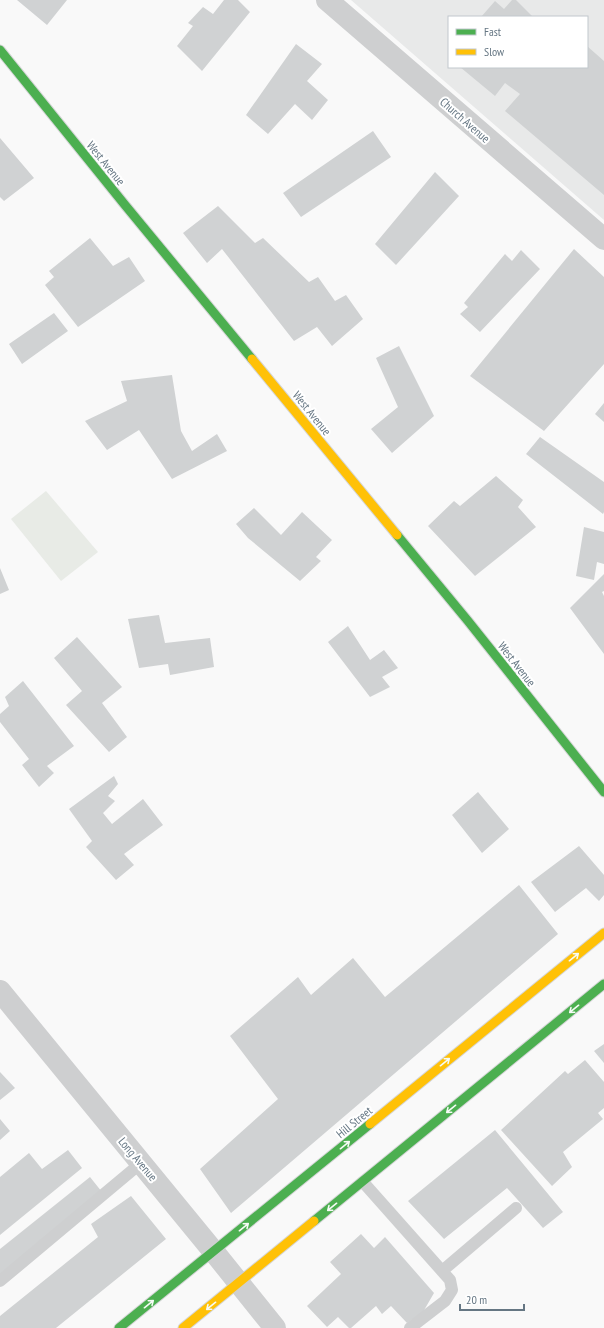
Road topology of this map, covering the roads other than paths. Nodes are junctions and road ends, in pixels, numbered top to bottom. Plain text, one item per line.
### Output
1 (327, 0) edge
2 (0, 50) edge
3 (604, 239) edge
4 (602, 786) edge
5 (604, 933) edge
6 (604, 984) edge
7 (0, 991) edge
8 (141, 1163) junction
9 (362, 1182) junction
10 (516, 1208) dead end
11 (214, 1252) junction
12 (442, 1271) junction
13 (0, 1281) edge
14 (238, 1283) junction
15 (119, 1328) edge
16 (183, 1328) edge
17 (274, 1328) edge
18 (410, 1328) edge

1 - 3 street, Church Avenue
2 - 4 main road, West Avenue
11 -> 5 main road, Hill Street
6 -> 9 main road
7 - 8 street, Long Avenue
8 - 11 street, Long Avenue
8 - 13 lane
9 - 12 lane
9 -> 14 main road
10 - 12 lane
11 - 14 street, Long Avenue
15 -> 11 main road, Hill Street
12 - 18 lane
14 -> 16 main road
14 - 17 street, Long Avenue

